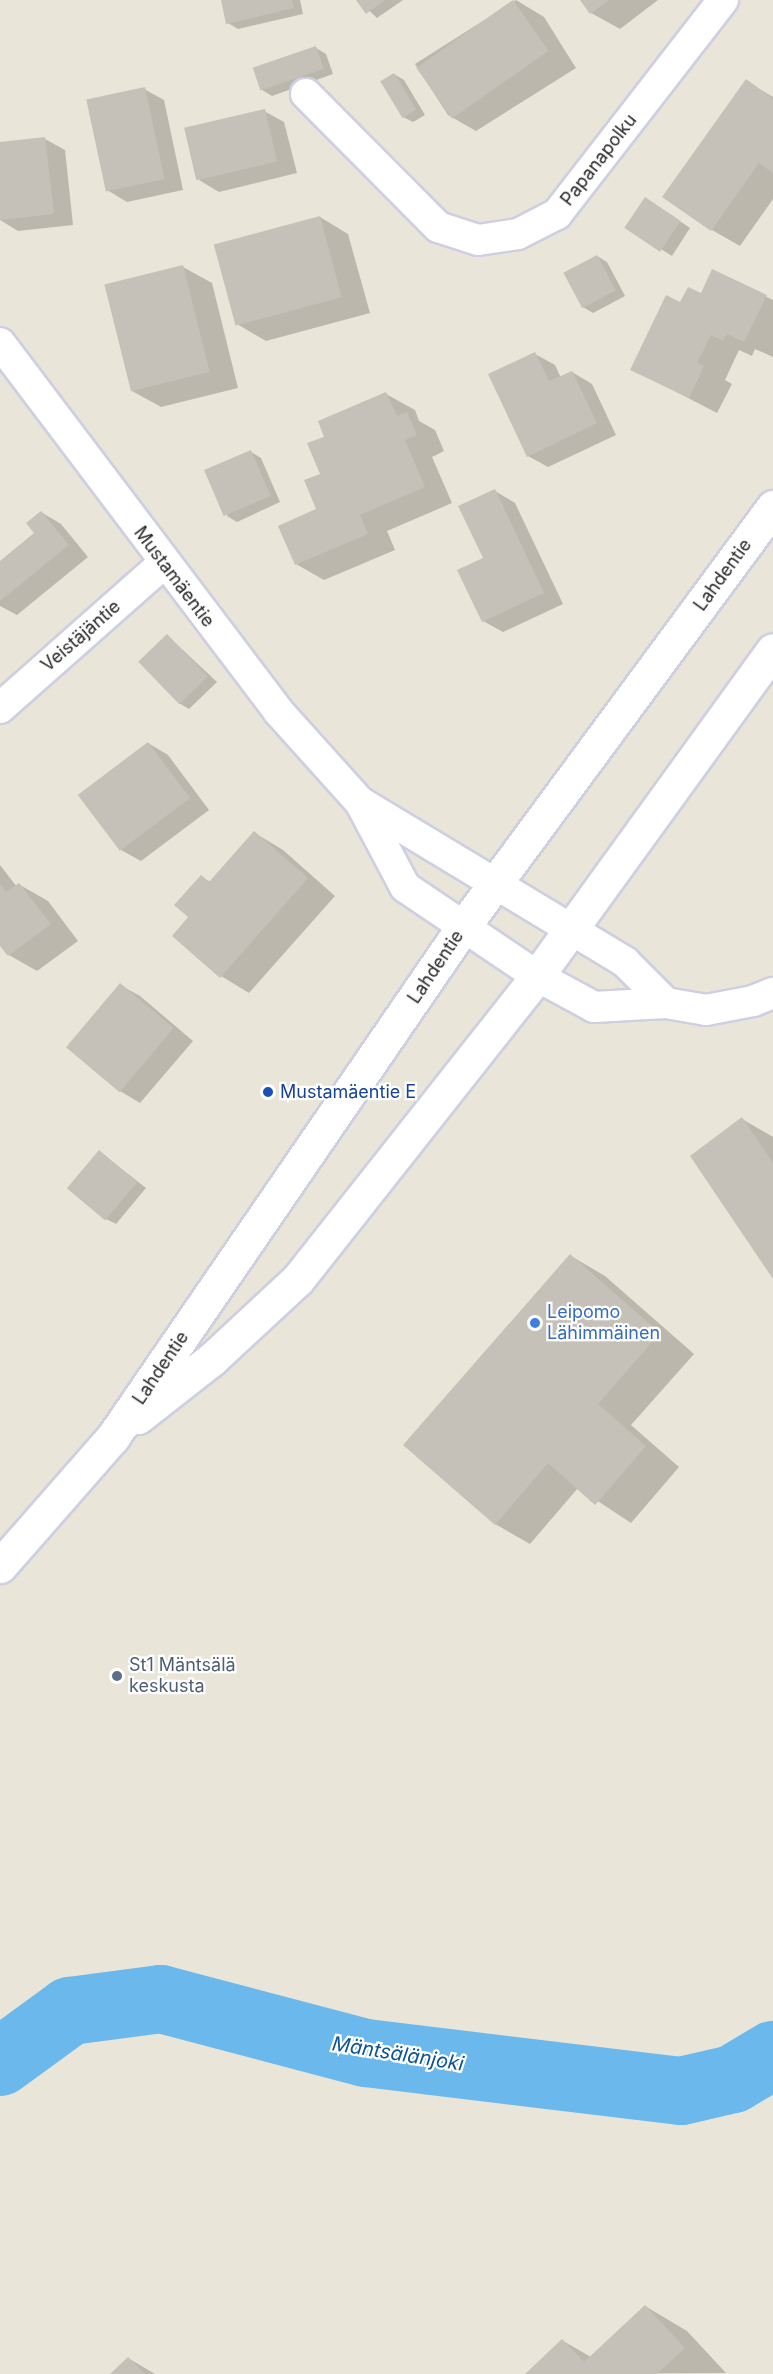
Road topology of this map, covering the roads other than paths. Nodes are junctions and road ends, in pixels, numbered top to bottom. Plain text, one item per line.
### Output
1 (723, 0) edge
2 (306, 94) dead end
3 (0, 344) edge
4 (773, 507) edge
5 (163, 564) junction
6 (773, 650) edge
7 (0, 708) edge
8 (360, 802) junction
9 (494, 884) junction
10 (463, 927) junction
11 (571, 929) junction
12 (537, 976) junction
13 (773, 993) edge
14 (666, 1003) junction
15 (113, 1437) junction
16 (0, 1566) edge

1 - 2 street, Papanapolku
3 - 5 street, Mustamäentie
4 - 9 main road, Lahdentie
5 - 7 street, Veistäjäntie
5 - 8 street, Mustamäentie
6 - 11 main road, Lahdentie
8 - 9 street, Mustamäentie
8 - 10 street, Mustamäentie
9 - 10 main road, Lahdentie
9 - 11 street, Mustamäentie
10 - 12 street, Mustamäentie
10 - 15 main road, Lahdentie
11 - 12 main road, Lahdentie
11 - 14 street, Mustamäentie
12 - 14 street, Mustamäentie
12 - 15 main road, Lahdentie
13 - 14 street, Mustamäentie
15 - 16 main road, Lahdentie

